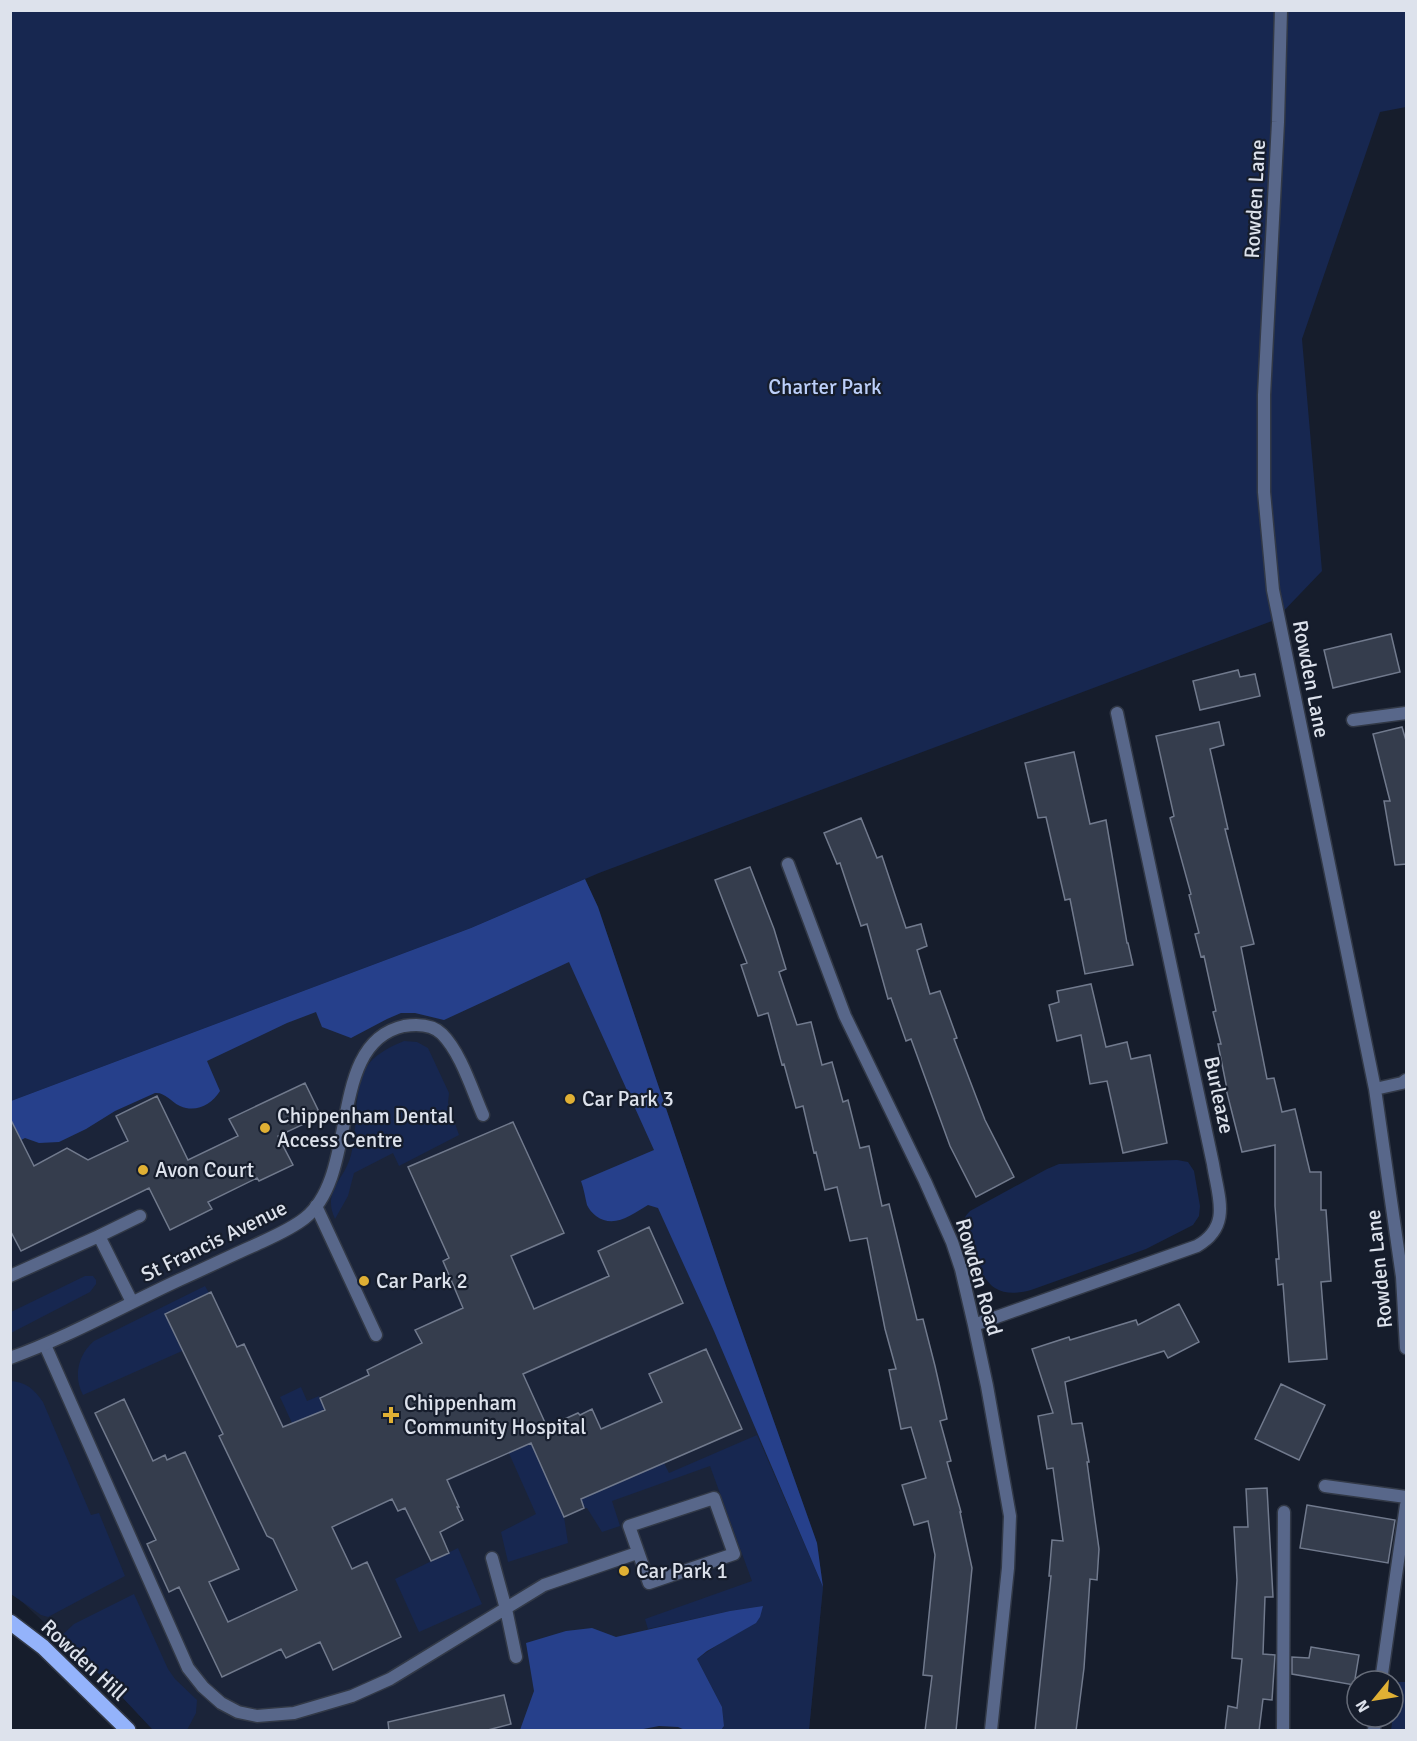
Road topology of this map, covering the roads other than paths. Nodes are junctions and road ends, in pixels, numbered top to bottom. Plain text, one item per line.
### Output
1 (1281, 10) edge
2 (1117, 713) dead end
3 (1407, 713) edge
4 (1353, 720) dead end
5 (788, 864) dead end
6 (1407, 1080) edge
7 (1375, 1089) junction
8 (483, 1115) dead end
9 (316, 1206) junction
10 (140, 1216) dead end
11 (99, 1236) junction
12 (10, 1276) edge
13 (132, 1302) junction
14 (974, 1325) junction
15 (376, 1335) dead end
16 (45, 1346) junction
17 (1407, 1348) edge
18 (10, 1358) edge
19 (1325, 1486) dead end
20 (1407, 1497) edge
21 (1407, 1505) edge
22 (1284, 1512) dead end
23 (637, 1553) junction
24 (492, 1558) dead end
25 (506, 1609) junction
26 (10, 1622) edge
27 (516, 1658) dead end
28 (1383, 1669) edge
29 (128, 1731) edge
30 (991, 1731) edge
31 (1283, 1731) edge

1 - 7 street, Rowden Lane
2 - 14 street, Burleaze
3 - 4 street
5 - 14 street, Rowden Road
6 - 7 street
7 - 17 street, Rowden Lane
8 - 9 street, St Francis Avenue
9 - 13 street, St Francis Avenue
9 - 15 street
10 - 11 street
11 - 12 street
11 - 13 street
13 - 16 street, St Francis Avenue
14 - 30 street, Rowden Road
16 - 18 street, St Francis Avenue
16 - 25 street
19 - 20 street
21 - 28 street
22 - 31 street
23 - 23 street
23 - 25 street
24 - 25 street
25 - 27 street
26 - 29 main road, Rowden Hill

